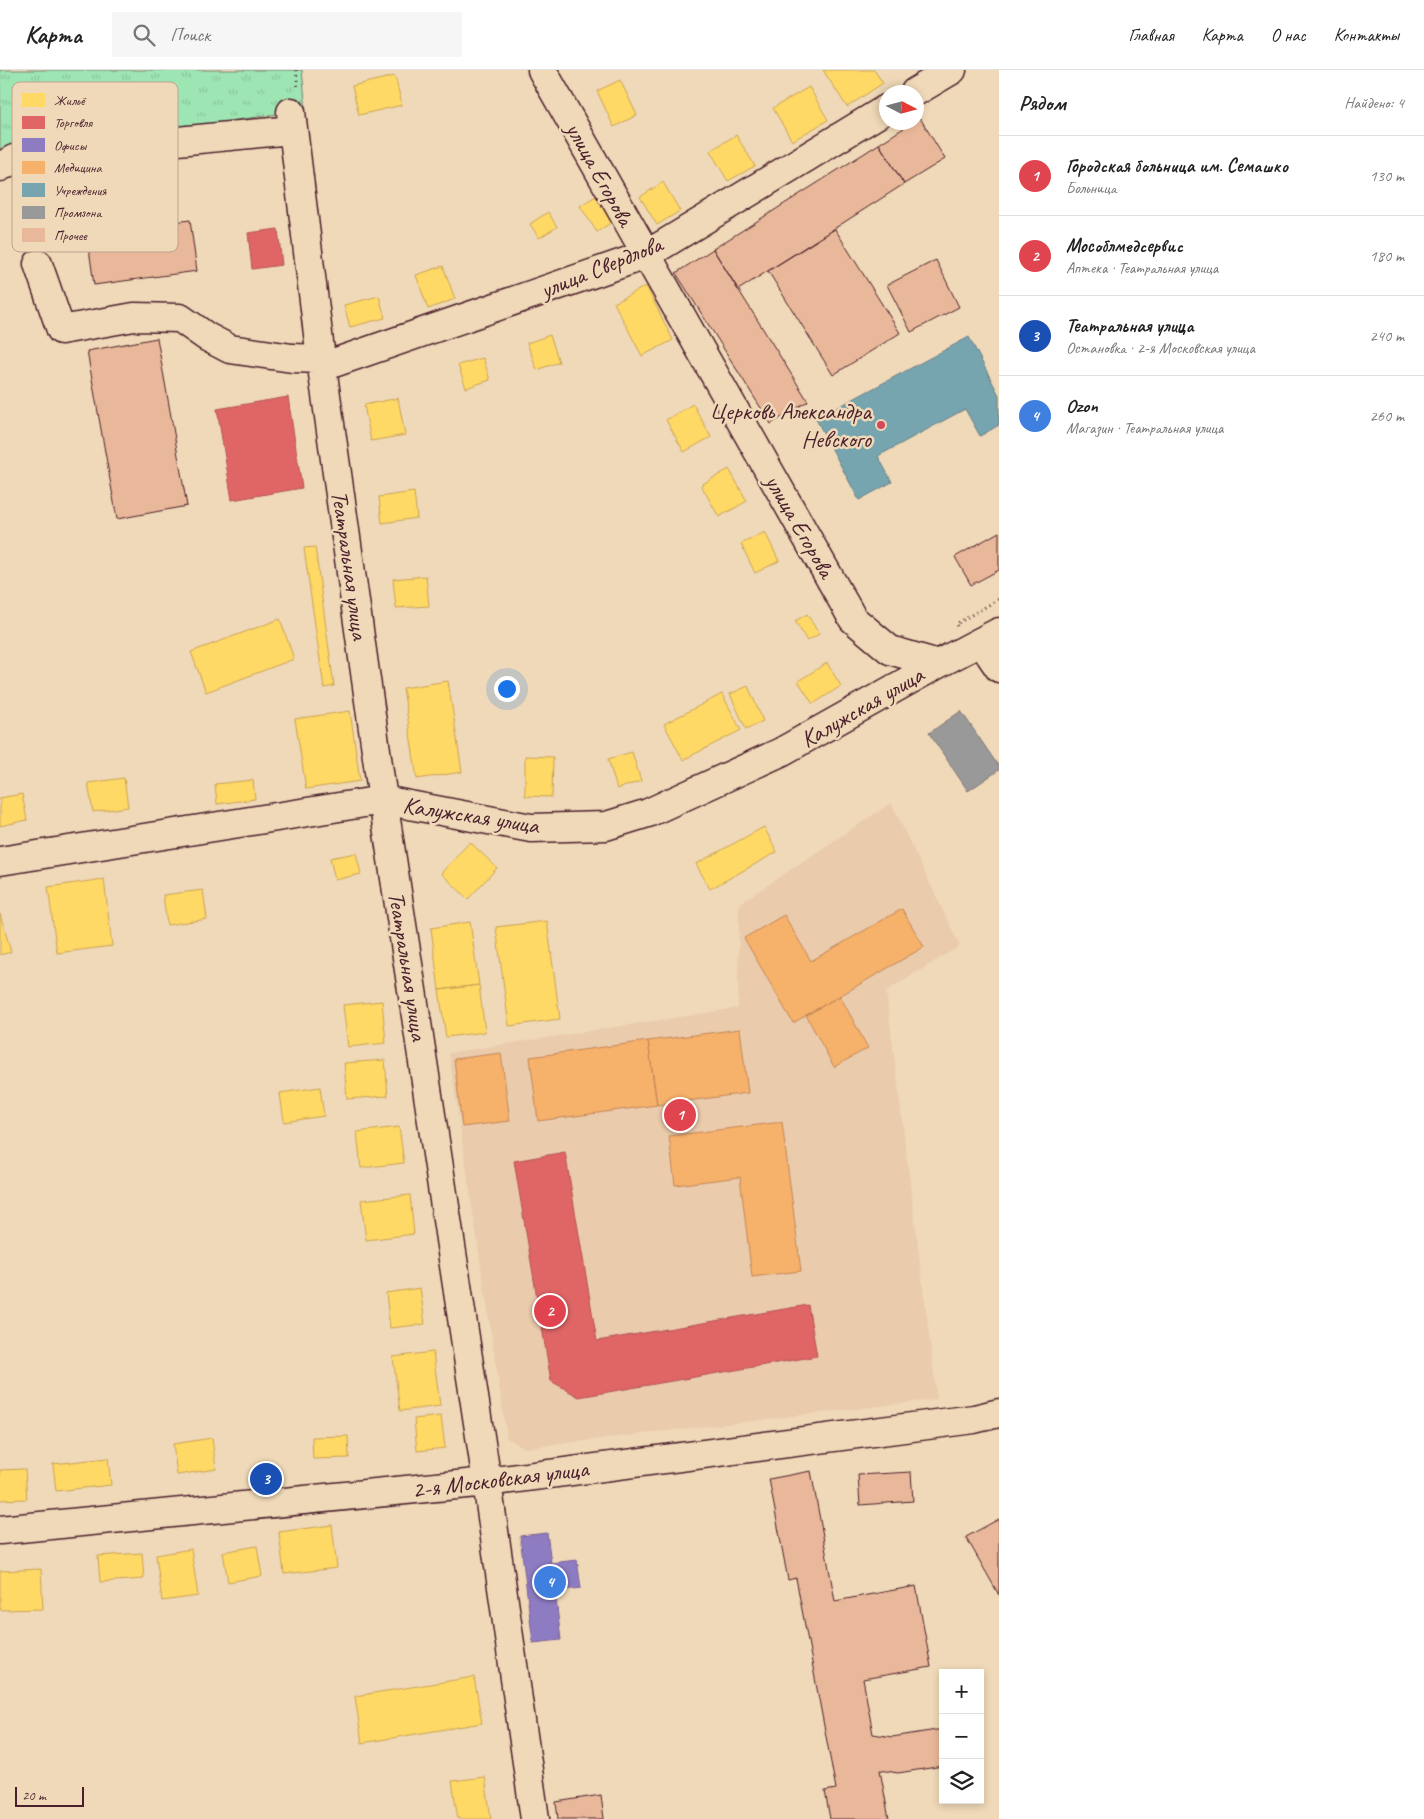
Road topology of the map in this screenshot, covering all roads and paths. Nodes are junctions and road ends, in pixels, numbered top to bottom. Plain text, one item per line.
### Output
1 (542, 70) edge
2 (952, 70) edge
3 (924, 87) edge
4 (879, 113) edge
5 (178, 140) edge
6 (12, 160) edge
7 (0, 167) edge
8 (646, 255) junction
9 (38, 264) dead end
10 (322, 363) junction
11 (990, 638) edge
12 (938, 664) junction
13 (999, 668) edge
14 (383, 800) junction
15 (0, 861) edge
16 (999, 1413) edge
17 (487, 1482) junction
18 (0, 1530) edge
19 (535, 1819) edge

1 - 8 street, улица Егорова
2 - 3 street
4 - 8 street, улица Свердлова
5 - 10 street, Театральная улица
6 - 7 street, Театральная улица
8 - 10 street, улица Свердлова
8 - 12 street, улица Егорова
9 - 10 street
10 - 14 street, Театральная улица
11 - 12 street
11 - 13 street
12 - 14 street, Калужская улица
14 - 15 street, Калужская улица
14 - 17 street, Театральная улица
16 - 17 street, 2-я Московская улица
17 - 18 street, 2-я Московская улица
17 - 19 street, Театральная улица

